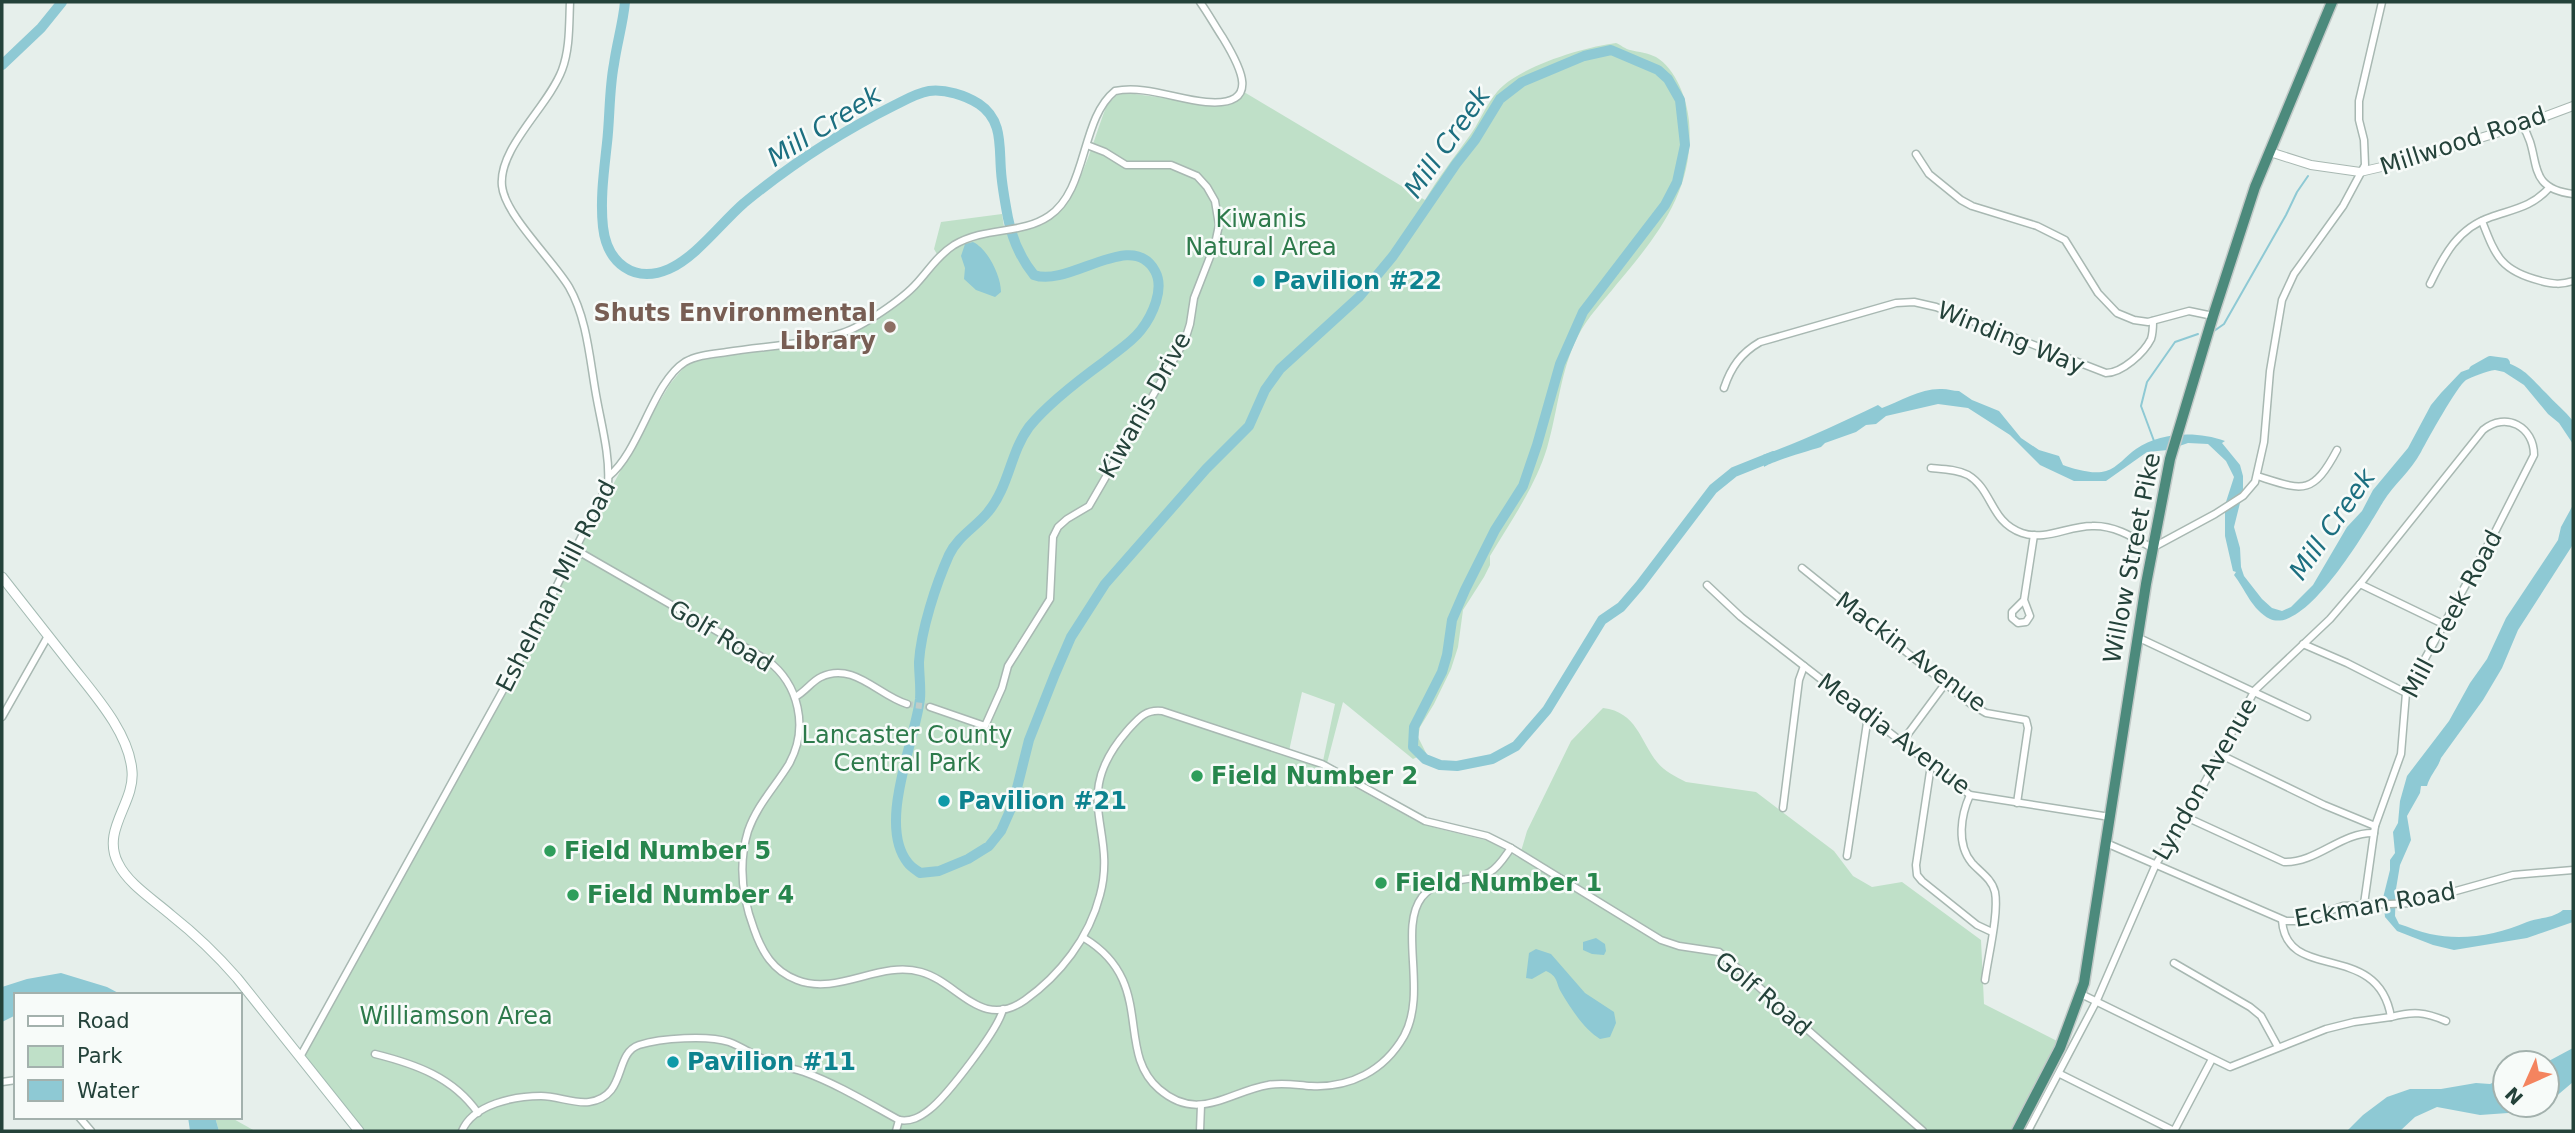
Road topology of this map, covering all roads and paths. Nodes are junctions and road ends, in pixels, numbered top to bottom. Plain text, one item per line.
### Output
1 (570, 2) edge
2 (1200, 2) edge
3 (2332, 2) edge
4 (2382, 2) edge
5 (2573, 106) edge
6 (2522, 125) junction
7 (1087, 145) junction
8 (2270, 152) junction
9 (1916, 154) dead end
10 (2360, 172) junction
11 (2549, 188) junction
12 (2573, 194) edge
13 (2482, 221) junction
14 (2573, 281) edge
15 (2430, 284) dead end
16 (2213, 316) junction
17 (2153, 321) junction
18 (1724, 388) dead end
19 (2511, 422) joint
20 (2337, 450) dead end
21 (1931, 468) dead end
22 (609, 476) junction
23 (2258, 476) junction
24 (2034, 535) junction
25 (2152, 548) junction
26 (576, 550) junction
27 (1802, 568) dead end
28 (2, 577) edge
29 (2360, 584) junction
30 (1707, 585) dead end
31 (2024, 600) dead end
32 (2443, 624) junction
33 (48, 636) junction
34 (2137, 637) junction
35 (2303, 644) junction
36 (1804, 666) junction
37 (1945, 684) junction
38 (2254, 692) junction
39 (2406, 693) junction
40 (795, 697) junction
41 (907, 704) tunnel mouth
42 (930, 707) tunnel mouth
43 (1868, 716) junction
44 (2, 717) edge
45 (2307, 717) dead end
46 (1902, 742) junction
47 (2220, 754) junction
48 (1931, 765) junction
49 (1969, 794) junction
50 (2017, 803) junction
51 (1783, 808) dead end
52 (2110, 817) junction
53 (2186, 817) junction
54 (2374, 829) junction
55 (2106, 843) junction
56 (1511, 848) junction
57 (1847, 856) dead end
58 (2156, 863) junction
59 (2573, 870) edge
60 (2364, 904) junction
61 (2282, 920) junction
62 (1992, 932) junction
63 (1084, 938) junction
64 (2174, 963) dead end
65 (1985, 979) dead end
66 (2081, 994) junction
67 (2097, 1000) junction
68 (1003, 1009) junction
69 (2391, 1017) junction
70 (2446, 1021) dead end
71 (2278, 1047) junction
72 (375, 1054) dead end
73 (300, 1057) junction
74 (2211, 1059) junction
75 (2060, 1074) junction
76 (1201, 1105) junction
77 (478, 1113) junction
78 (899, 1120) junction
79 (359, 1131) edge
80 (462, 1131) edge
81 (896, 1131) edge
82 (1200, 1131) edge
83 (1923, 1131) edge
84 (2017, 1131) edge
85 (2028, 1131) edge
86 (2174, 1131) edge

1 - 22 street
2 - 7 street, Eshelman Mill Road
3 - 8 highway, Willow Street Pike
4 - 10 street
5 - 6 street, Millwood Road
6 - 10 street, Millwood Road
6 - 11 street
7 - 22 street, Eshelman Mill Road
7 - 42 street, Kiwanis Drive
8 - 10 street, Millwood Road
8 - 16 highway, Willow Street Pike
9 - 17 street
10 - 23 street
11 - 12 street
11 - 13 street
13 - 14 street
13 - 15 street
16 - 17 street
16 - 25 highway, Willow Street Pike
17 - 18 street, Winding Way
19 - 29 street, Lyndon Avenue
19 - 32 street, Mill Creek Road
20 - 23 street
21 - 24 street
22 - 26 street, Eshelman Mill Road
23 - 25 street
24 - 25 street
24 - 31 street
25 - 34 highway, Willow Street Pike
26 - 40 street, Golf Road
26 - 73 street, Eshelman Mill Road
27 - 37 street, Mackin Avenue
28 - 33 main road
29 - 32 street
29 - 35 street, Lyndon Avenue
30 - 36 street, Meadia Avenue
32 - 39 street, Mill Creek Road
33 - 44 street
33 - 73 main road
34 - 38 street
34 - 52 highway, Willow Street Pike
35 - 38 street, Lyndon Avenue
35 - 39 street
36 - 43 street, Meadia Avenue
36 - 51 street
37 - 46 street
37 - 50 street, Mackin Avenue
38 - 45 street
38 - 47 street, Lyndon Avenue
39 - 54 street, Mill Creek Road
40 - 41 street
40 - 68 street, Golf Road
43 - 46 street, Meadia Avenue
43 - 57 street
46 - 48 street, Meadia Avenue
47 - 53 street, Lyndon Avenue
47 - 54 street
48 - 49 street, Meadia Avenue
48 - 62 street
49 - 50 street, Meadia Avenue
49 - 62 street
50 - 52 street, Meadia Avenue
52 - 55 highway, Willow Street Pike
53 - 54 street
53 - 58 street, Lyndon Avenue
54 - 60 street, Mill Creek Road
55 - 58 street, Eckman Road
55 - 66 highway, Willow Street Pike
56 - 63 street, Golf Road
56 - 76 street
56 - 83 street, Golf Road
58 - 61 street, Eckman Road
58 - 67 street, Lyndon Avenue
59 - 60 street, Eckman Road
60 - 61 street, Eckman Road
61 - 69 street
62 - 65 street
63 - 68 street, Golf Road
63 - 76 street
64 - 71 street
66 - 67 street
66 - 84 highway, Willow Street Pike
67 - 74 street
67 - 75 street, Lyndon Avenue
68 - 78 street
69 - 70 street
69 - 71 street
71 - 74 street
72 - 77 street
73 - 79 main road
74 - 86 street
75 - 85 street, Lyndon Avenue
75 - 86 street
76 - 82 street
77 - 78 street
77 - 80 street
78 - 81 street

